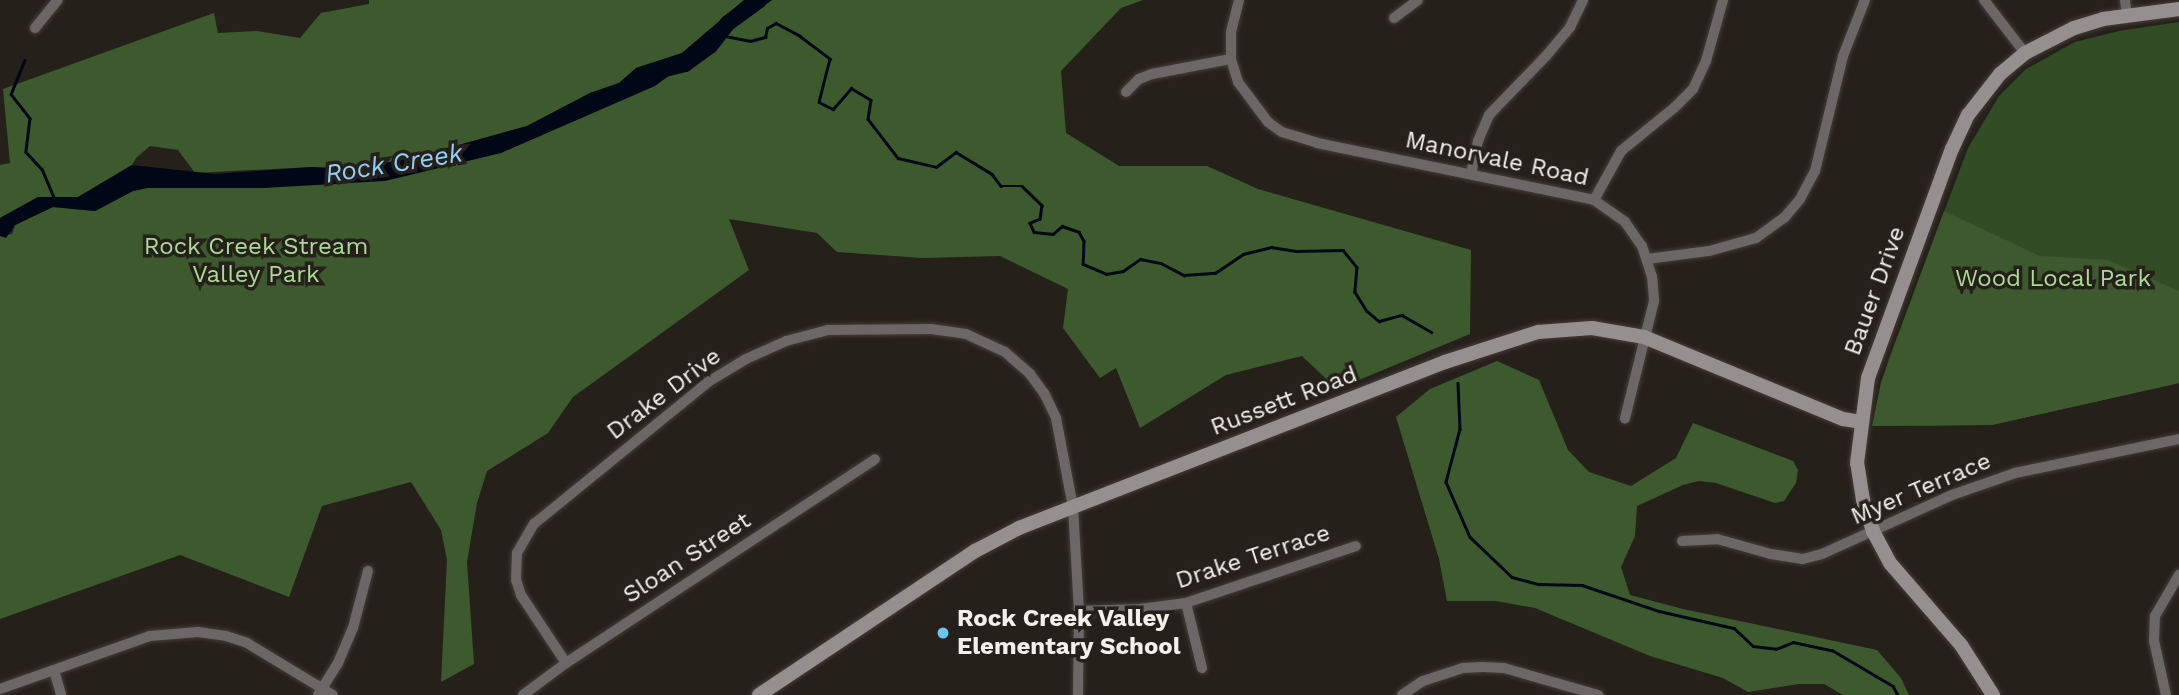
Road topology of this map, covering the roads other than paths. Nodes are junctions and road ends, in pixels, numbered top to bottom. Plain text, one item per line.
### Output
1 (58, 0) edge
2 (1239, 0) edge
3 (1418, 0) edge
4 (1583, 0) edge
5 (1723, 0) edge
6 (1865, 0) edge
7 (1984, 0) edge
8 (2125, 0) edge
9 (2179, 9) edge
10 (2127, 16) junction
11 (1394, 18) dead end
12 (35, 28) dead end
13 (2025, 53) junction
14 (1231, 59) junction
15 (1126, 92) dead end
16 (1471, 174) junction
17 (1594, 200) junction
18 (1647, 259) junction
19 (1644, 337) junction
20 (1625, 418) dead end
21 (1861, 422) junction
22 (2179, 439) edge
23 (876, 459) dead end
24 (1073, 507) junction
25 (1873, 531) junction
26 (1682, 541) dead end
27 (1356, 546) dead end
28 (368, 571) dead end
29 (2179, 575) edge
30 (1186, 603) junction
31 (1079, 611) junction
32 (566, 663) junction
33 (1202, 668) dead end
34 (54, 670) junction
35 (0, 689) edge
36 (320, 692) edge
37 (61, 695) edge
38 (333, 695) edge
39 (523, 695) edge
40 (759, 695) edge
41 (1078, 695) edge
42 (1402, 695) edge
43 (1598, 695) edge
44 (1993, 695) edge
45 (2166, 695) edge

1 - 12 street
2 - 14 street
3 - 11 street
4 - 16 street
5 - 17 street
6 - 18 street
7 - 13 street
8 - 10 street
9 - 10 street, Bauer Drive
10 - 13 street, Bauer Drive
13 - 21 street, Bauer Drive
14 - 15 street
14 - 16 street, Manorvale Road
16 - 17 street, Manorvale Road
17 - 18 street, Manorvale Road
18 - 19 street, Manorvale Road
19 - 20 street, Manorvale Road
19 - 21 street, Russett Road
19 - 24 street, Russett Road
21 - 25 street, Bauer Drive
22 - 25 street, Myer Terrace
23 - 32 street, Sloan Street
24 - 31 street, Drake Drive
24 - 32 street, Drake Drive
24 - 40 street, Russett Road
25 - 26 street, Myer Terrace
25 - 44 street, Bauer Drive
27 - 30 street, Drake Terrace
28 - 36 street
29 - 45 street
30 - 31 street, Drake Terrace
30 - 33 street
31 - 41 street, Drake Drive
32 - 39 street, Sloan Street
34 - 35 street
34 - 36 street
34 - 37 street
36 - 38 street
42 - 43 street

